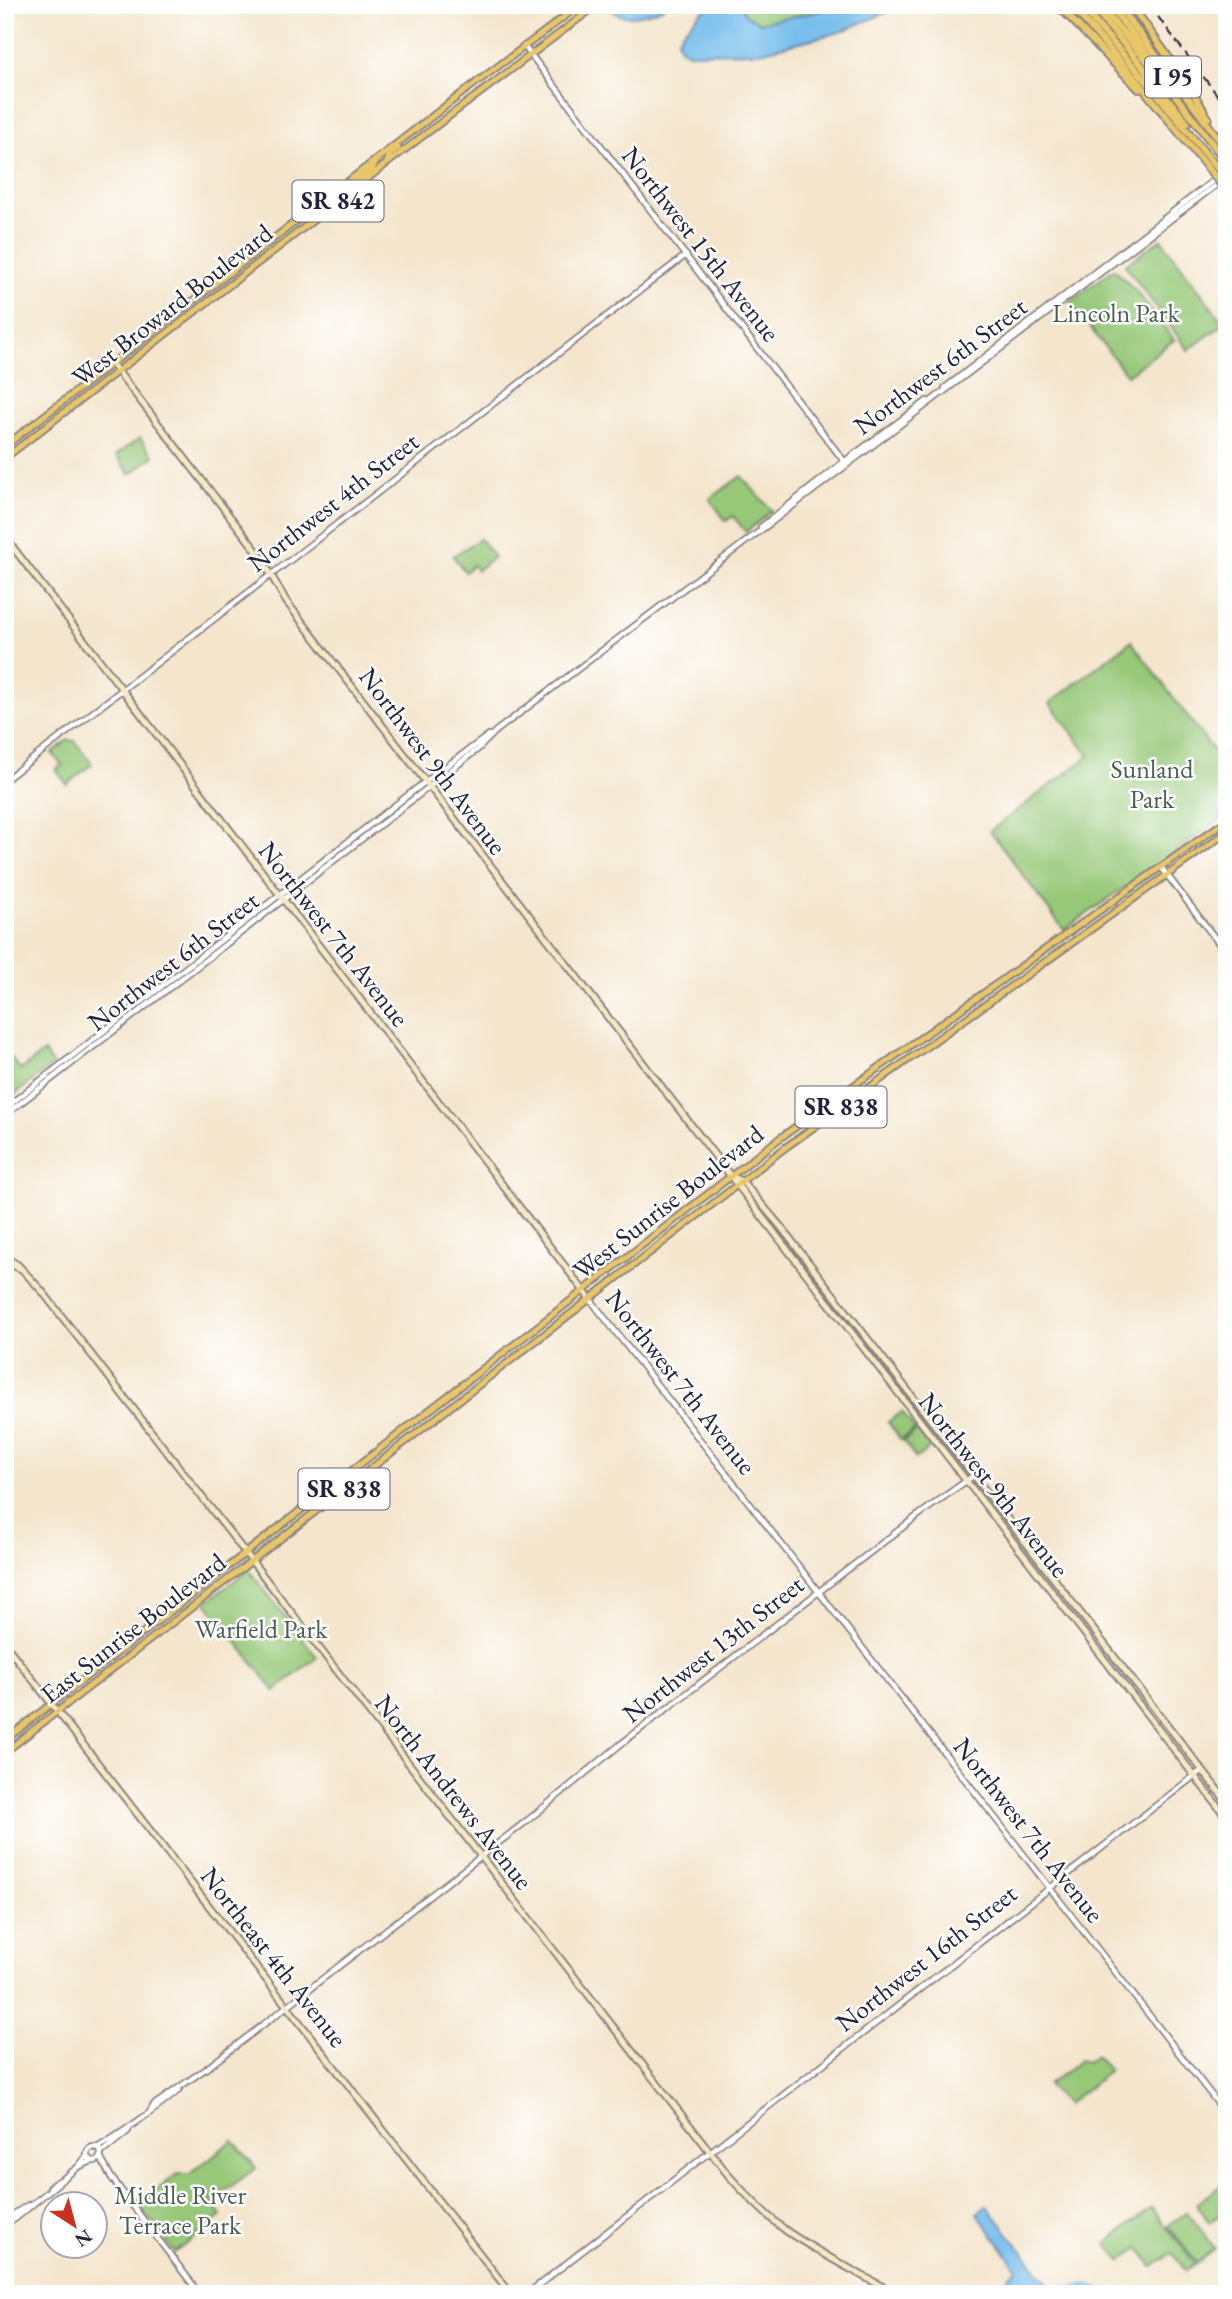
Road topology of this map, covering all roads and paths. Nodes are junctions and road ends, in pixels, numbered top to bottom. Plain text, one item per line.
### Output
1 (580, 5) edge
2 (597, 5) edge
3 (1058, 5) edge
4 (1070, 5) edge
5 (1080, 5) edge
6 (1091, 5) edge
7 (1099, 5) edge
8 (1110, 5) edge
9 (1118, 5) edge
10 (1131, 5) edge
11 (524, 46) junction
12 (530, 54) junction
13 (1159, 107) junction
14 (422, 124) junction
15 (1227, 150) edge
16 (1205, 152) junction
17 (378, 158) junction
18 (1225, 160) edge
19 (387, 163) junction
20 (1211, 166) junction
21 (1227, 170) edge
22 (1227, 179) edge
23 (350, 192) junction
24 (1227, 192) edge
25 (686, 255) junction
26 (112, 364) junction
27 (118, 371) junction
28 (5, 446) edge
29 (5, 458) edge
30 (846, 463) junction
31 (5, 537) edge
32 (270, 575) junction
33 (122, 690) junction
34 (5, 780) edge
35 (426, 784) junction
36 (1227, 820) edge
37 (1227, 832) edge
38 (1161, 867) junction
39 (1166, 875) junction
40 (282, 897) junction
41 (1227, 954) edge
42 (990, 989) junction
43 (987, 1003) junction
44 (860, 1081) junction
45 (855, 1097) junction
46 (5, 1108) edge
47 (5, 1115) edge
48 (731, 1176) junction
49 (739, 1183) junction
50 (5, 1260) edge
51 (584, 1291) junction
52 (590, 1299) junction
53 (486, 1366) junction
54 (482, 1382) junction
55 (353, 1469) junction
56 (973, 1476) junction
57 (966, 1480) junction
58 (347, 1487) junction
59 (245, 1554) junction
60 (251, 1561) junction
61 (819, 1591) junction
62 (161, 1618) junction
63 (149, 1627) junction
64 (155, 1635) junction
65 (145, 1643) junction
66 (5, 1644) edge
67 (51, 1704) junction
68 (57, 1711) junction
69 (5, 1740) edge
70 (5, 1752) edge
71 (1202, 1770) junction
72 (1194, 1775) junction
73 (1227, 1802) edge
74 (1227, 1818) edge
75 (480, 1857) junction
76 (1049, 1887) junction
77 (288, 2005) junction
78 (1227, 2116) edge
79 (129, 2127) junction
80 (96, 2148) junction
81 (709, 2152) junction
82 (101, 2155) junction
83 (87, 2156) junction
84 (93, 2161) junction
85 (78, 2167) junction
86 (107, 2172) junction
87 (6, 2223) edge
88 (194, 2294) edge
89 (511, 2294) edge
90 (527, 2294) edge
91 (896, 2294) edge

1 - 11 main road, West Broward Boulevard / SR 842
2 - 12 main road, West Broward Boulevard / SR 842
3 - 13 highway
4 - 13 highway, I 95
5 - 16 highway
6 - 16 highway
7 - 18 highway
8 - 18 highway
9 - 15 highway, I 95
10 - 15 highway
11 - 12 street, Northwest 15th Avenue
11 - 14 main road, West Broward Boulevard / SR 842
12 - 19 main road, West Broward Boulevard / SR 842
12 - 25 street, Northwest 15th Avenue
13 - 20 highway, I 95
14 - 17 main road, West Broward Boulevard / SR 842
14 - 19 main road
16 - 20 highway
17 - 23 main road
17 - 26 main road, West Broward Boulevard / SR 842
19 - 23 main road, West Broward Boulevard / SR 842
20 - 22 highway, bridge
20 - 24 highway, I 95, bridge
21 - 30 street, Northwest 6th Street
22 - 30 street, Northwest 6th Street
23 - 27 main road, West Broward Boulevard / SR 842
25 - 30 street, Northwest 15th Avenue
25 - 32 street, Northwest 4th Street
26 - 27 main road, Northwest 9th Avenue
26 - 28 main road, West Broward Boulevard / SR 842
27 - 29 main road, West Broward Boulevard / SR 842
27 - 32 main road, Northwest 9th Avenue
30 - 35 street, Northwest 6th Street
31 - 33 main road, Northwest 7th Avenue
32 - 33 street, Northwest 4th Street
32 - 35 main road, Northwest 9th Avenue
33 - 34 street, Northwest 4th Street
33 - 40 main road, Northwest 7th Avenue
35 - 40 street, Northwest 6th Street
35 - 48 main road, Northwest 9th Avenue
36 - 38 main road, West Sunrise Boulevard / SR 838
37 - 39 main road, West Sunrise Boulevard / SR 838
38 - 39 street
38 - 42 main road, West Sunrise Boulevard / SR 838
39 - 41 street
39 - 43 main road, West Sunrise Boulevard / SR 838
40 - 46 street, Northwest 6th Street
40 - 47 street, Northwest 6th Street
40 - 51 main road, Northwest 7th Avenue
42 - 43 main road
42 - 44 main road, West Sunrise Boulevard / SR 838
43 - 45 main road, West Sunrise Boulevard / SR 838
44 - 45 main road
44 - 48 main road, West Sunrise Boulevard / SR 838
45 - 49 main road, West Sunrise Boulevard / SR 838
48 - 49 main road, Northwest 9th Avenue
48 - 51 main road, West Sunrise Boulevard / SR 838
49 - 52 main road, West Sunrise Boulevard / SR 838
49 - 56 main road, Northwest 9th Avenue
49 - 57 main road, Northwest 9th Avenue
50 - 59 main road, North Andrews Avenue
51 - 52 main road, Northwest 7th Avenue
51 - 53 main road, West Sunrise Boulevard / SR 838
52 - 54 main road, West Sunrise Boulevard / SR 838
52 - 61 street, Northwest 7th Avenue
53 - 54 main road
53 - 55 main road, West Sunrise Boulevard / SR 838
54 - 58 main road, West Sunrise Boulevard / SR 838
55 - 58 main road
55 - 59 main road, West Sunrise Boulevard / SR 838
56 - 57 street, Northwest 13th Street
56 - 71 main road, Northwest 9th Avenue
57 - 61 street, Northwest 13th Street
57 - 72 main road, Northwest 9th Avenue
58 - 60 main road, West Sunrise Boulevard / SR 838
59 - 60 main road, North Andrews Avenue
59 - 62 main road, East Sunrise Boulevard / SR 838
60 - 64 main road, East Sunrise Boulevard / SR 838
60 - 75 main road, North Andrews Avenue
61 - 75 street, Northwest 13th Street
61 - 76 street, Northwest 7th Avenue
62 - 63 main road, East Sunrise Boulevard / SR 838
62 - 64 main road
63 - 65 main road
63 - 67 main road, East Sunrise Boulevard / SR 838
64 - 65 main road, East Sunrise Boulevard / SR 838
65 - 68 main road, East Sunrise Boulevard / SR 838
66 - 67 main road, Northeast 4th Avenue
67 - 68 main road, Northeast 4th Avenue
67 - 69 main road, East Sunrise Boulevard / SR 838
68 - 70 main road, East Sunrise Boulevard / SR 838
68 - 77 main road, Northeast 4th Avenue
71 - 72 street, Northwest 16th Street
71 - 73 main road, Northwest 9th Avenue
72 - 74 main road, Northwest 9th Avenue
72 - 76 street, Northwest 16th Street
75 - 77 street, Northwest 13th Street
75 - 81 main road, North Andrews Avenue
76 - 78 street, Northwest 7th Avenue
76 - 81 street, Northwest 16th Street
77 - 79 street, Northwest 13th Street
77 - 89 main road, Northeast 4th Avenue
79 - 80 street
79 - 82 street
80 - 82 street
80 - 83 street
81 - 90 street, Northwest 16th Street
81 - 91 main road, North Andrews Avenue
82 - 84 street
82 - 86 street
83 - 84 street
83 - 85 street
84 - 85 street
84 - 86 street
85 - 87 street
86 - 88 street

